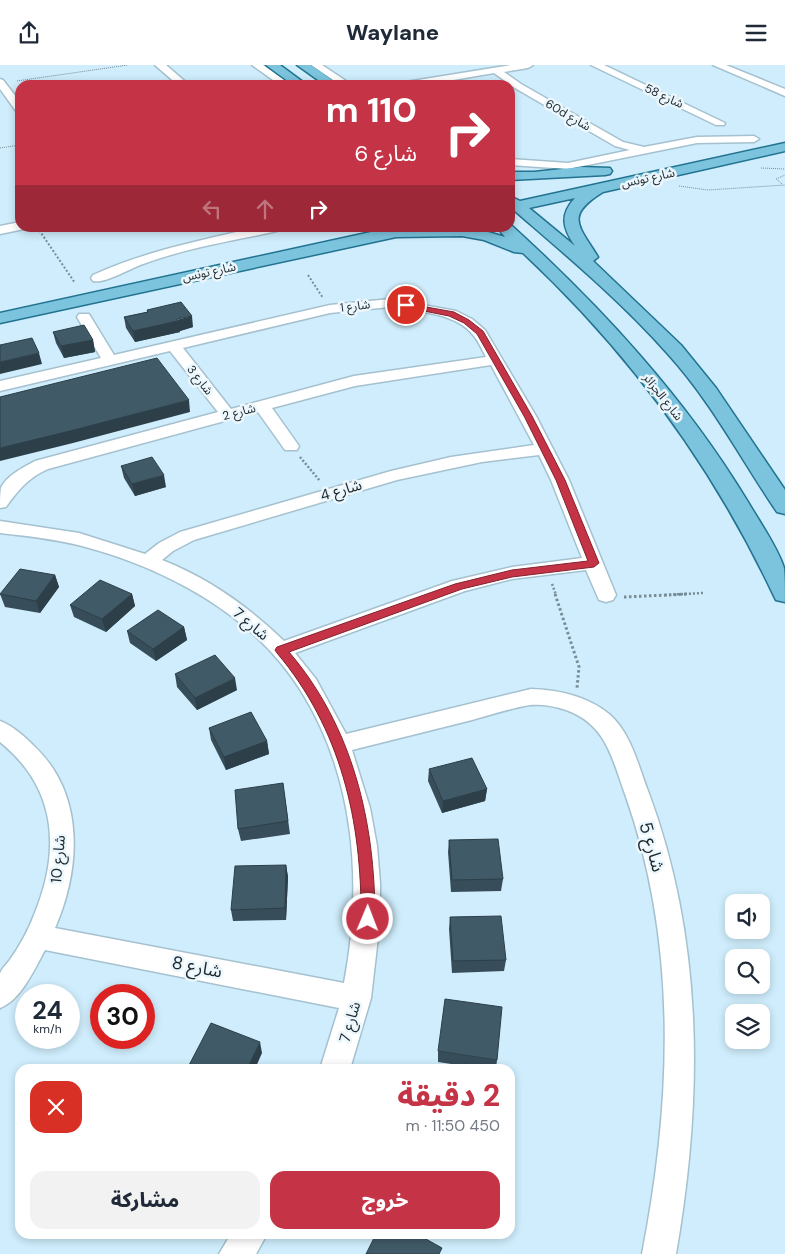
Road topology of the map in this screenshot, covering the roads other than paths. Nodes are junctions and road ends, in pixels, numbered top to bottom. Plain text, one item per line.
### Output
1 (160, 65) edge
2 (257, 65) edge
3 (272, 65) edge
4 (303, 65) edge
5 (316, 65) edge
6 (528, 65) edge
7 (596, 65) edge
8 (718, 65) edge
9 (604, 67) edge
10 (491, 71) junction
11 (178, 80) edge
12 (279, 80) edge
13 (294, 80) edge
14 (325, 80) edge
15 (339, 80) edge
16 (436, 80) edge
17 (508, 80) edge
18 (1, 83) edge
19 (515, 83) edge
20 (785, 93) edge
21 (15, 102) edge
22 (720, 123) dead end
23 (769, 136) dead end
24 (754, 139) junction
25 (785, 147) edge
26 (620, 150) junction
27 (515, 162) edge
28 (605, 171) junction
29 (515, 176) edge
30 (602, 188) junction
31 (515, 190) edge
32 (515, 204) edge
33 (515, 204) edge
34 (515, 208) edge
35 (15, 227) edge
36 (0, 230) edge
37 (284, 232) edge
38 (378, 232) edge
39 (478, 232) edge
40 (509, 232) edge
41 (536, 258) junction
42 (592, 268) junction
43 (75, 283) road end
44 (84, 317) dead end
45 (0, 318) edge
46 (173, 345) junction
47 (110, 360) junction
48 (496, 360) junction
49 (0, 386) edge
50 (262, 406) junction
51 (228, 415) junction
52 (293, 448) road end
53 (545, 449) junction
54 (0, 503) edge
55 (785, 507) edge
56 (0, 527) edge
57 (148, 561) junction
58 (594, 563) junction
59 (785, 594) edge
60 (606, 595) road end
61 (281, 650) junction
62 (0, 730) edge
63 (339, 745) junction
64 (38, 937) junction
65 (0, 995) edge
66 (357, 998) junction
67 (337, 1064) edge
68 (247, 1239) edge
69 (236, 1254) edge
70 (659, 1254) edge

1 - 11 street
2 - 12 street
3 - 13 main road
4 - 14 main road
5 - 15 street
6 - 10 street
7 - 9 street, شارع 58
8 - 20 street
9 - 22 street, شارع 58
10 - 16 street
10 - 17 street, 60d شارع
18 - 21 street
19 - 26 street, 60d شارع
23 - 24 main road, شارع تونس
24 - 26 street
24 - 28 main road, شارع تونس
25 - 30 main road, شارع تونس
26 - 27 street
28 - 29 main road
28 - 31 main road, شارع تونس
28 - 32 main road
30 - 33 main road, شارع تونس
30 - 42 main road
34 - 42 main road
35 - 36 street
37 - 43 main road, شارع تونس
38 - 45 main road, شارع تونس
39 - 41 main road
40 - 41 main road, شارع الجزائر
41 - 59 main road, شارع الجزائر
42 - 55 main road
44 - 47 street
46 - 47 street, شارع 1
46 - 48 street, شارع 1
46 - 51 street, شارع 3
47 - 49 street, شارع 1
48 - 50 street, شارع 2
48 - 53 street, شارع 1
50 - 51 street, شارع 2
50 - 52 street
51 - 54 street, شارع 2
53 - 57 street, شارع 4
53 - 58 street, شارع 1
56 - 57 street, شارع 7
57 - 61 street, شارع 7
58 - 60 street, شارع 1
58 - 61 street
61 - 63 street, شارع 7
62 - 64 street, شارع 10
63 - 66 street, شارع 7
63 - 70 street, شارع 5
64 - 65 street, شارع 10
64 - 66 street, شارع 8
66 - 67 street, شارع 7
68 - 69 street

